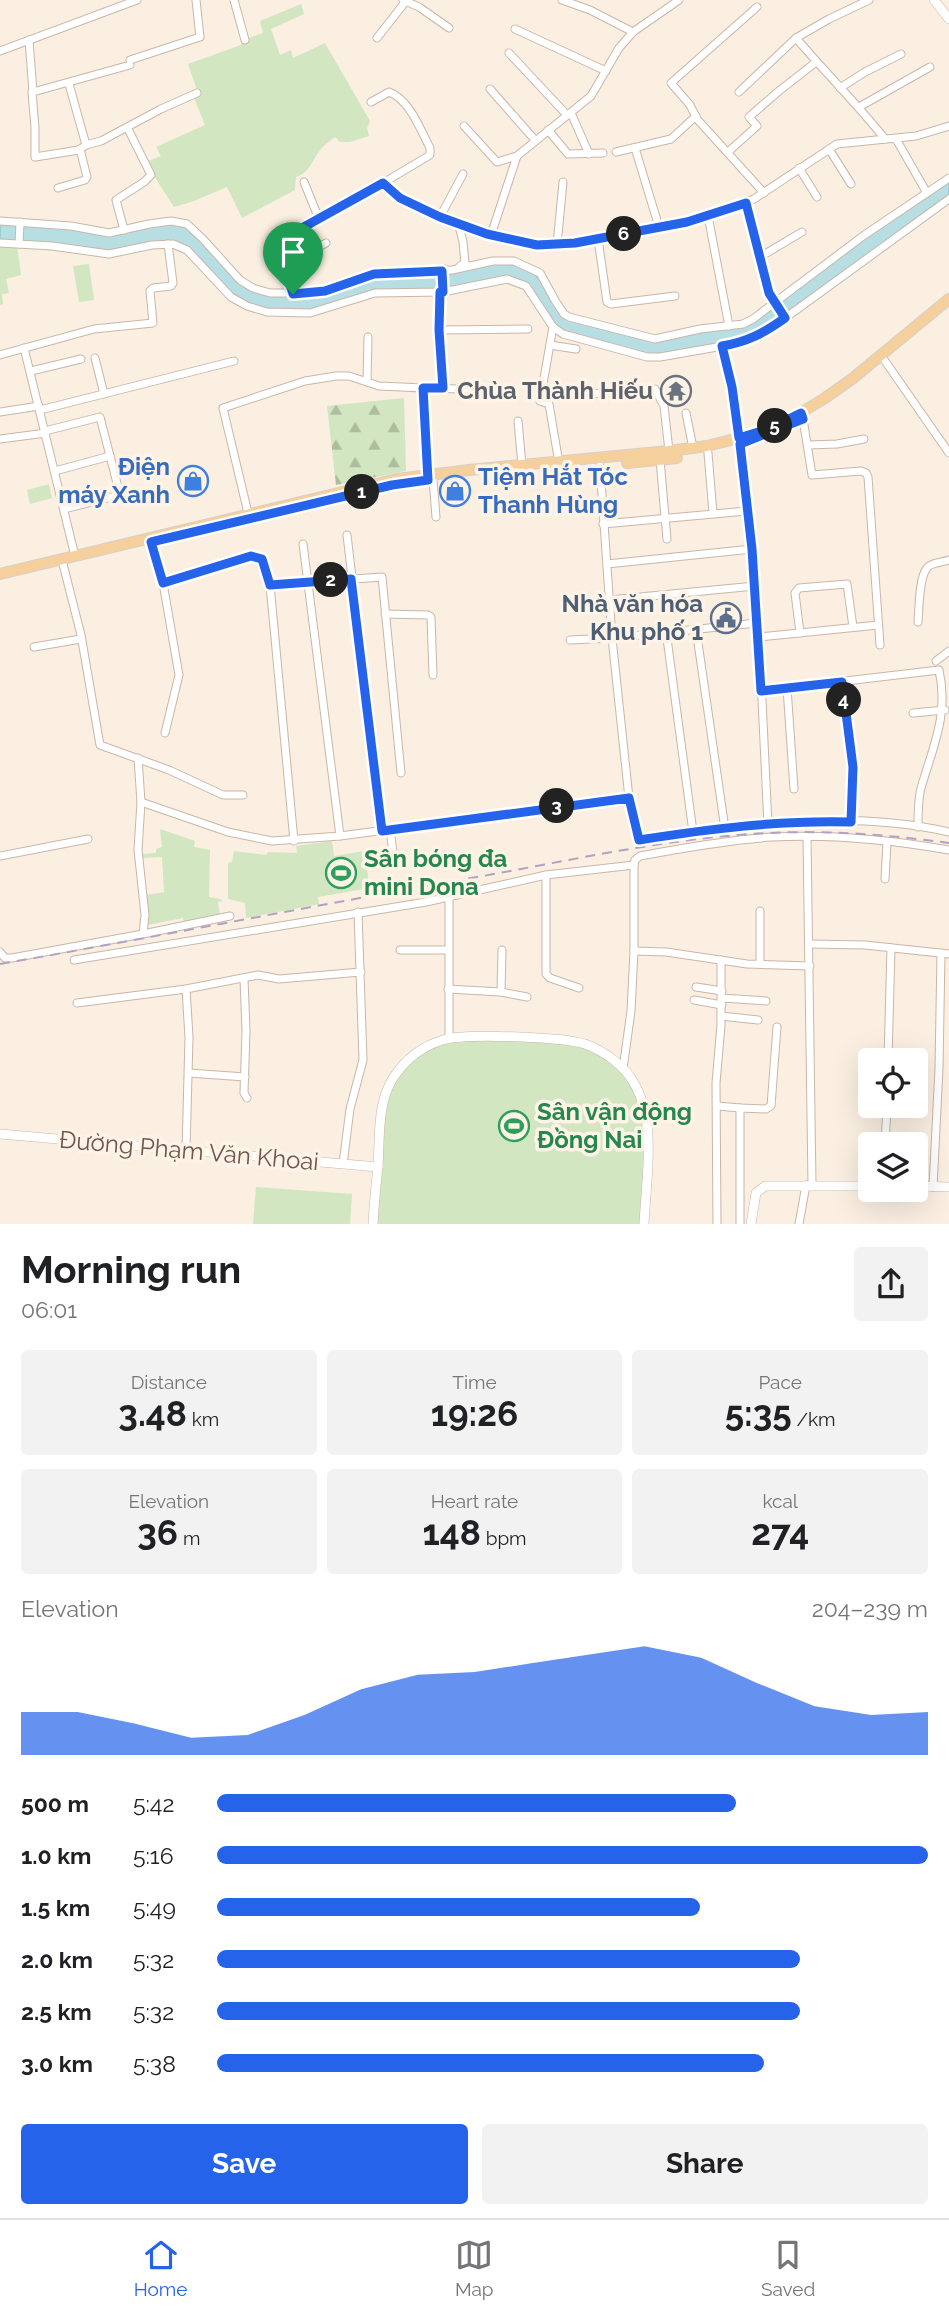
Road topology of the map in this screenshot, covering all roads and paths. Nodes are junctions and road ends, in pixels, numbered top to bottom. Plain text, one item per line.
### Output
1 (110, 0) edge
2 (137, 0) edge
3 (196, 0) edge
4 (234, 0) edge
5 (562, 0) edge
6 (869, 0) edge
7 (934, 0) edge
8 (404, 1) edge
9 (676, 1) edge
10 (757, 7) dead end
11 (112, 9) junction
12 (949, 19) edge
13 (449, 28) dead end
14 (514, 29) dead end
15 (633, 32) junction
16 (377, 37) dead end
17 (796, 38) junction
18 (29, 40) junction
19 (245, 40) dead end
20 (0, 51) edge
21 (509, 53) dead end
22 (901, 54) dead end
23 (816, 62) junction
24 (930, 67) dead end
25 (606, 71) junction
26 (69, 84) junction
27 (490, 89) dead end
28 (840, 89) junction
29 (32, 92) junction
30 (739, 92) dead end
31 (197, 93) dead end
32 (371, 102) dead end
33 (859, 107) junction
34 (569, 114) junction
35 (696, 116) junction
36 (464, 126) dead end
37 (949, 126) edge
38 (128, 128) junction
39 (548, 130) junction
40 (885, 139) junction
41 (896, 139) junction
42 (535, 140) junction
43 (83, 147) junction
44 (635, 148) junction
45 (829, 149) junction
46 (603, 152) dead end
47 (616, 152) dead end
48 (728, 152) junction
49 (589, 153) junction
50 (517, 156) junction
51 (799, 168) junction
52 (463, 174) dead end
53 (949, 178) edge
54 (304, 182) dead end
55 (563, 182) dead end
56 (383, 183) junction
57 (851, 184) dead end
58 (58, 188) dead end
59 (764, 193) junction
60 (927, 193) junction
61 (817, 197) dead end
62 (949, 199) edge
63 (746, 203) junction
64 (708, 216) junction
65 (440, 217) junction
66 (319, 219) junction
67 (0, 221) edge
68 (20, 222) junction
69 (458, 222) junction
70 (659, 228) junction
71 (124, 230) junction
72 (802, 232) dead end
73 (491, 234) junction
74 (598, 239) junction
75 (0, 243) edge
76 (326, 243) dead end
77 (19, 244) junction
78 (168, 244) junction
79 (557, 245) junction
80 (760, 257) junction
81 (285, 265) junction
82 (442, 271) junction
83 (441, 292) junction
84 (293, 294) junction
85 (675, 296) dead end
86 (949, 299) edge
87 (773, 302) junction
88 (949, 307) edge
89 (785, 318) junction
90 (553, 327) junction
91 (729, 327) junction
92 (528, 329) dead end
93 (439, 330) junction
94 (368, 337) dead end
95 (550, 345) junction
96 (722, 346) junction
97 (24, 348) junction
98 (576, 349) dead end
99 (0, 355) edge
100 (95, 358) dead end
101 (81, 359) dead end
102 (234, 361) dead end
103 (884, 361) junction
104 (31, 371) junction
105 (367, 382) junction
106 (423, 388) junction
107 (443, 388) junction
108 (498, 390) dead end
109 (104, 394) junction
110 (592, 394) dead end
111 (40, 408) junction
112 (0, 412) edge
113 (686, 414) dead end
114 (802, 416) junction
115 (518, 421) dead end
116 (45, 432) junction
117 (0, 439) edge
118 (864, 439) dead end
119 (740, 441) junction
120 (808, 445) junction
121 (693, 448) junction
122 (670, 452) junction
123 (708, 453) junction
124 (949, 453) edge
125 (110, 456) junction
126 (660, 460) junction
127 (559, 463) junction
128 (522, 466) junction
129 (600, 466) junction
130 (55, 471) junction
131 (430, 476) junction
132 (64, 509) junction
133 (747, 511) junction
134 (248, 513) junction
135 (713, 513) junction
136 (436, 516) dead end
137 (666, 518) junction
138 (603, 524) junction
139 (171, 535) junction
140 (347, 535) dead end
141 (667, 539) dead end
142 (151, 542) junction
143 (303, 544) dead end
144 (752, 549) junction
145 (76, 558) junction
146 (949, 560) edge
147 (62, 562) junction
148 (607, 564) junction
149 (46, 566) junction
150 (0, 574) edge
151 (351, 579) junction
152 (0, 580) edge
153 (309, 582) junction
154 (163, 583) junction
155 (270, 585) junction
156 (755, 586) junction
157 (609, 600) junction
158 (385, 614) junction
159 (757, 622) junction
160 (918, 622) dead end
161 (878, 625) junction
162 (853, 627) junction
163 (696, 629) junction
164 (666, 631) junction
165 (800, 633) junction
166 (759, 637) junction
167 (612, 638) junction
168 (81, 639) junction
169 (570, 640) dead end
170 (880, 645) dead end
171 (34, 647) dead end
172 (949, 650) edge
173 (936, 661) dead end
174 (433, 675) dead end
175 (842, 682) junction
176 (946, 683) edge
177 (787, 688) junction
178 (761, 691) junction
179 (913, 713) dead end
180 (946, 714) edge
181 (165, 733) dead end
182 (138, 758) junction
183 (401, 773) dead end
184 (794, 789) dead end
185 (243, 795) dead end
186 (629, 798) junction
187 (141, 802) junction
188 (851, 822) junction
189 (768, 825) junction
190 (918, 827) junction
191 (725, 829) junction
192 (386, 830) junction
193 (693, 832) junction
194 (949, 832) edge
195 (340, 836) junction
196 (807, 837) junction
197 (88, 839) dead end
198 (294, 841) junction
199 (887, 842) junction
200 (949, 850) edge
201 (393, 852) dead end
202 (0, 856) edge
203 (634, 865) junction
204 (546, 875) junction
205 (885, 879) dead end
206 (449, 897) junction
207 (760, 911) dead end
208 (358, 912) junction
209 (230, 916) dead end
210 (143, 934) junction
211 (810, 944) junction
212 (891, 948) junction
213 (400, 950) dead end
214 (448, 950) junction
215 (502, 950) dead end
216 (634, 951) junction
217 (0, 952) edge
218 (945, 954) edge
219 (74, 960) dead end
220 (721, 960) junction
221 (760, 964) junction
222 (810, 966) junction
223 (361, 972) junction
224 (244, 979) junction
225 (695, 987) dead end
226 (579, 988) dead end
227 (186, 989) junction
228 (447, 989) junction
229 (501, 992) junction
230 (527, 997) dead end
231 (722, 998) junction
232 (694, 1000) dead end
233 (766, 1001) dead end
234 (77, 1003) dead end
235 (721, 1016) junction
236 (758, 1020) dead end
237 (777, 1027) dead end
238 (449, 1038) junction
239 (888, 1048) edge
240 (623, 1069) junction
241 (189, 1073) junction
242 (245, 1077) junction
243 (247, 1098) dead end
244 (718, 1106) junction
245 (740, 1108) junction
246 (0, 1134) edge
247 (186, 1151) junction
248 (344, 1164) junction
249 (378, 1167) junction
250 (809, 1185) junction
251 (858, 1186) edge
252 (928, 1186) edge
253 (933, 1186) junction
254 (949, 1187) edge
255 (373, 1224) edge
256 (644, 1224) edge
257 (717, 1224) edge
258 (740, 1224) edge
259 (751, 1224) edge
260 (799, 1224) edge

1 - 11 street
2 - 11 street
3 - 26 street
4 - 19 street
5 - 15 street
6 - 17 street
7 - 12 street
8 - 13 street
8 - 16 street
9 - 15 street
10 - 35 street
11 - 18 street
14 - 25 street
15 - 25 street
17 - 23 street
17 - 30 street
18 - 20 street
18 - 29 street
21 - 34 street
22 - 28 street
23 - 28 street
23 - 48 street
24 - 33 street
25 - 34 street
26 - 29 street
26 - 43 street
27 - 42 street
28 - 33 street
29 - 43 street
31 - 38 street
32 - 56 street
33 - 40 street
34 - 39 street
34 - 49 street
35 - 44 street
35 - 48 street
36 - 50 street
37 - 41 street
38 - 43 street
38 - 71 street
39 - 42 street
39 - 49 street
40 - 41 street
40 - 45 street
41 - 60 street
42 - 50 street
43 - 58 street
44 - 47 street
44 - 70 street
45 - 51 street
45 - 57 street
46 - 49 street
48 - 59 street
50 - 73 street
51 - 59 street
51 - 61 street
52 - 65 street
53 - 60 street
54 - 66 street
55 - 79 street
56 - 65 street
56 - 66 street
59 - 63 street
60 - 87 street
62 - 89 street
63 - 64 street
63 - 80 street
64 - 70 street
64 - 91 street
65 - 69 street
66 - 81 street
67 - 68 street
68 - 71 street
68 - 77 street
69 - 73 street
69 - 82 street
70 - 74 street
71 - 84 street
72 - 80 street
73 - 79 street
74 - 79 street
74 - 85 street
75 - 77 street
76 - 81 street
77 - 78 street
78 - 83 street
78 - 97 street
80 - 87 street
81 - 84 street
82 - 83 street
82 - 84 street
82 - 91 street
83 - 90 street
83 - 93 street
86 - 114 main road
87 - 89 street
87 - 91 street
88 - 103 main road
89 - 96 street
90 - 95 street
90 - 96 street
92 - 93 street
93 - 107 street
94 - 105 street
95 - 98 street
95 - 127 street
96 - 119 street
97 - 99 street
97 - 104 street
100 - 109 street
101 - 104 street
102 - 109 street
103 - 114 main road
103 - 124 street
104 - 111 street
105 - 106 street
105 - 134 street
106 - 107 street
106 - 131 street
107 - 108 street
109 - 111 street
110 - 122 street
111 - 112 street
111 - 116 street
113 - 121 street
114 - 119 main road
114 - 120 street
115 - 128 street
116 - 117 street
116 - 125 street
116 - 130 street
118 - 120 street
119 - 121 main road
119 - 123 main road
119 - 133 street
120 - 161 street
121 - 122 main road
122 - 127 main road
123 - 126 main road
123 - 135 street
125 - 130 street
125 - 132 street
126 - 129 main road
126 - 137 street
127 - 128 main road
128 - 131 main road
129 - 131 main road
129 - 138 street
130 - 132 street
131 - 134 main road
131 - 136 street
131 - 139 main road
132 - 145 street
133 - 135 street
133 - 144 street
134 - 139 main road
135 - 137 street
137 - 138 street
137 - 141 street
138 - 148 street
139 - 142 main road
139 - 145 main road
140 - 151 street
142 - 145 main road
142 - 154 street
143 - 153 street
144 - 148 street
144 - 156 street
145 - 147 main road
146 - 160 street
147 - 149 main road
147 - 168 street
148 - 157 street
149 - 150 main road
149 - 152 main road
151 - 153 street
151 - 158 street
151 - 192 street
153 - 155 street
153 - 195 street
154 - 155 street
154 - 181 street
155 - 198 street
156 - 157 street
156 - 159 street
157 - 167 street
158 - 174 street
158 - 183 street
159 - 163 street
159 - 166 street
161 - 162 street
161 - 170 street
162 - 165 street
162 - 165 street
163 - 164 street
163 - 191 street
164 - 167 street
164 - 193 street
165 - 166 street
166 - 178 street
167 - 169 street
167 - 186 street
168 - 171 street
168 - 182 street
172 - 173 street
175 - 176 street
175 - 177 street
175 - 188 street
176 - 180 street
177 - 178 street
177 - 184 street
178 - 189 street
179 - 180 street
180 - 190 street
182 - 185 street
182 - 187 street
186 - 192 street
186 - 193 street
187 - 198 street
187 - 210 street
188 - 189 street
188 - 190 street
189 - 191 street
190 - 194 street
191 - 193 street
192 - 195 street
192 - 201 street
195 - 198 street
196 - 199 street
196 - 203 street
196 - 211 street
197 - 202 street
199 - 200 street
199 - 205 street
203 - 204 street
203 - 216 street
204 - 206 street
204 - 226 street
206 - 208 street
206 - 214 street
207 - 221 street
208 - 219 street
208 - 223 street
209 - 210 street
210 - 217 street
211 - 212 street
211 - 222 street
212 - 218 street
212 - 239 street
213 - 214 street
214 - 228 street
215 - 229 street
216 - 220 street
216 - 240 street
218 - 253 street
220 - 221 street
220 - 231 street
221 - 222 street
222 - 250 street
223 - 224 street
223 - 248 street
224 - 227 street
224 - 242 street
225 - 231 street
227 - 234 street
227 - 241 street
228 - 229 street
228 - 238 street
229 - 230 street
231 - 232 street
231 - 233 street
231 - 235 street
235 - 236 street
235 - 244 street
237 - 245 street
238 - 240 street
238 - 249 street
240 - 256 street
241 - 242 street
241 - 247 street
242 - 243 street
244 - 245 street
244 - 257 street
245 - 258 street
246 - 247 street, Đường Phạm Văn Khoai
247 - 248 street, Đường Phạm Văn Khoai
248 - 249 street, Đường Phạm Văn Khoai
249 - 255 street
250 - 251 street
250 - 259 street
250 - 260 street
252 - 253 street
253 - 254 street

